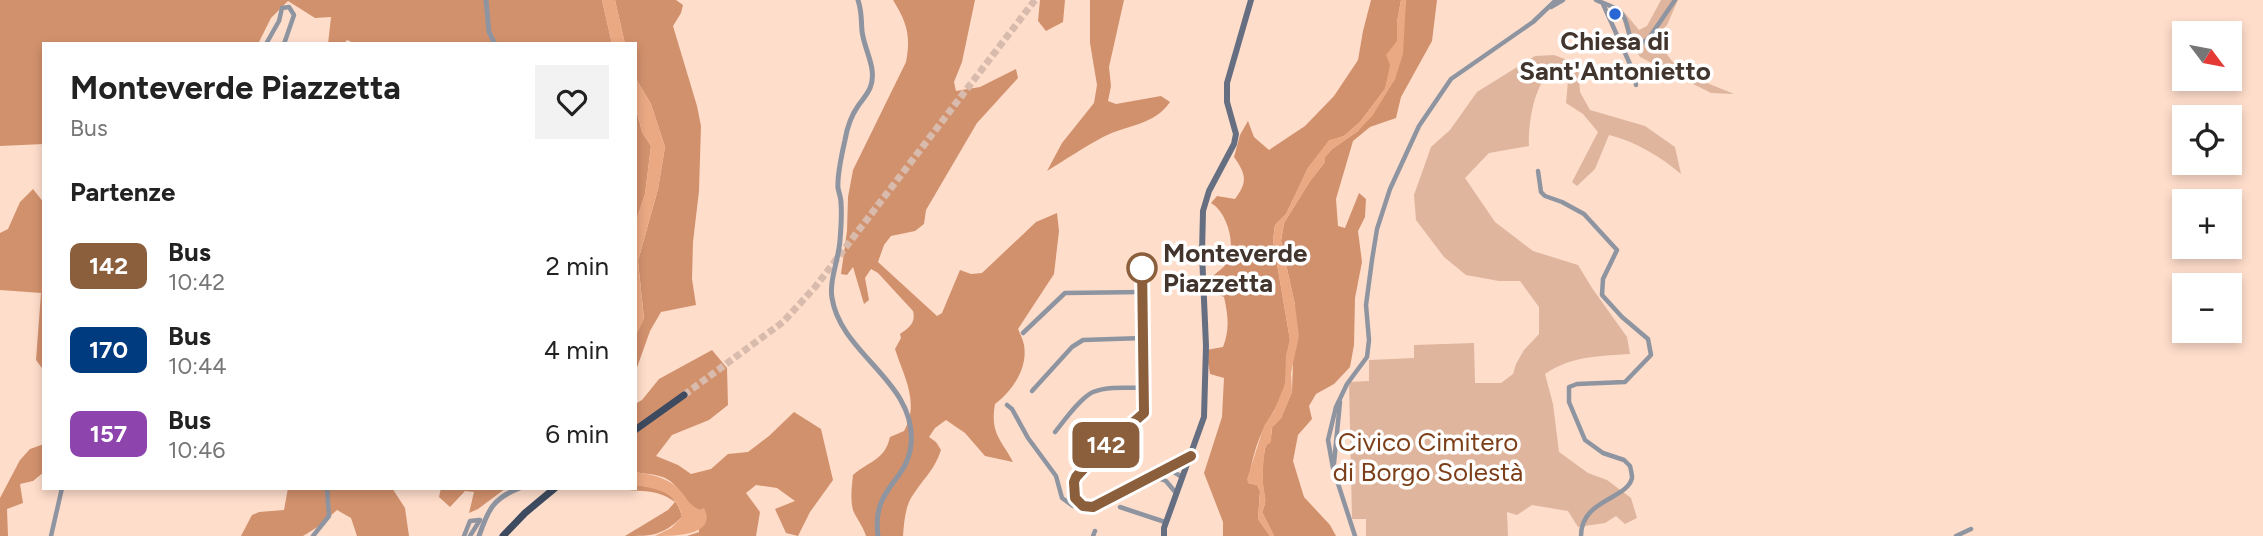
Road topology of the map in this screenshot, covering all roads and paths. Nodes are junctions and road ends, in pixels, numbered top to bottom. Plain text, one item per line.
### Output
1 (486, 0) edge
2 (859, 0) edge
3 (1251, 0) edge
4 (1556, 0) edge
5 (1563, 0) edge
6 (1596, 0) edge
7 (1675, 0) edge
8 (1603, 3) junction
9 (1545, 12) junction
10 (267, 42) edge
11 (285, 42) edge
12 (494, 42) edge
13 (1636, 85) dead end
14 (1538, 171) dead end
15 (1142, 265) dead end
16 (1142, 292) junction
17 (1023, 333) dead end
18 (1143, 338) junction
19 (1143, 388) junction
20 (1032, 391) dead end
21 (684, 395) tunnel mouth
22 (1341, 398) junction
23 (1007, 405) dead end
24 (1332, 418) junction
25 (1339, 419) junction
26 (637, 429) edge
27 (1055, 432) dead end
28 (1191, 456) junction
29 (1167, 468) junction
30 (1333, 468) junction
31 (1151, 476) junction
32 (1182, 478) junction
33 (1166, 481) junction
34 (62, 490) edge
35 (327, 490) edge
36 (516, 490) edge
37 (553, 490) edge
38 (1176, 494) junction
39 (1080, 503) junction
40 (1120, 507) dead end
41 (482, 520) junction
42 (1164, 525) junction
43 (1971, 529) dead end
44 (51, 536) edge
45 (313, 536) edge
46 (464, 536) edge
47 (470, 536) edge
48 (480, 536) edge
49 (503, 536) edge
50 (878, 536) edge
51 (1162, 536) edge
52 (1355, 536) edge
53 (1581, 536) edge
54 (1956, 536) edge

1 - 12 street
2 - 50 street
3 - 28 main road
4 - 9 street
5 - 9 street
6 - 8 street
7 - 8 street
8 - 13 street
9 - 22 street
10 - 11 street
14 - 53 street
15 - 16 street
16 - 17 street
16 - 18 street
18 - 19 street
18 - 20 street
19 - 27 street
19 - 39 street
21 - 26 highway
22 - 24 street
22 - 25 street
23 - 39 street
24 - 25 street
24 - 30 street
25 - 30 street
28 - 29 street
28 - 32 main road
29 - 31 street
29 - 32 street
30 - 52 street
31 - 33 street
31 - 39 street
32 - 33 street
32 - 38 main road
33 - 38 street
34 - 44 street
35 - 45 street
36 - 41 street
37 - 49 highway
38 - 42 main road
40 - 42 street
41 - 46 street
41 - 47 street
41 - 48 street
42 - 51 main road
43 - 54 street

